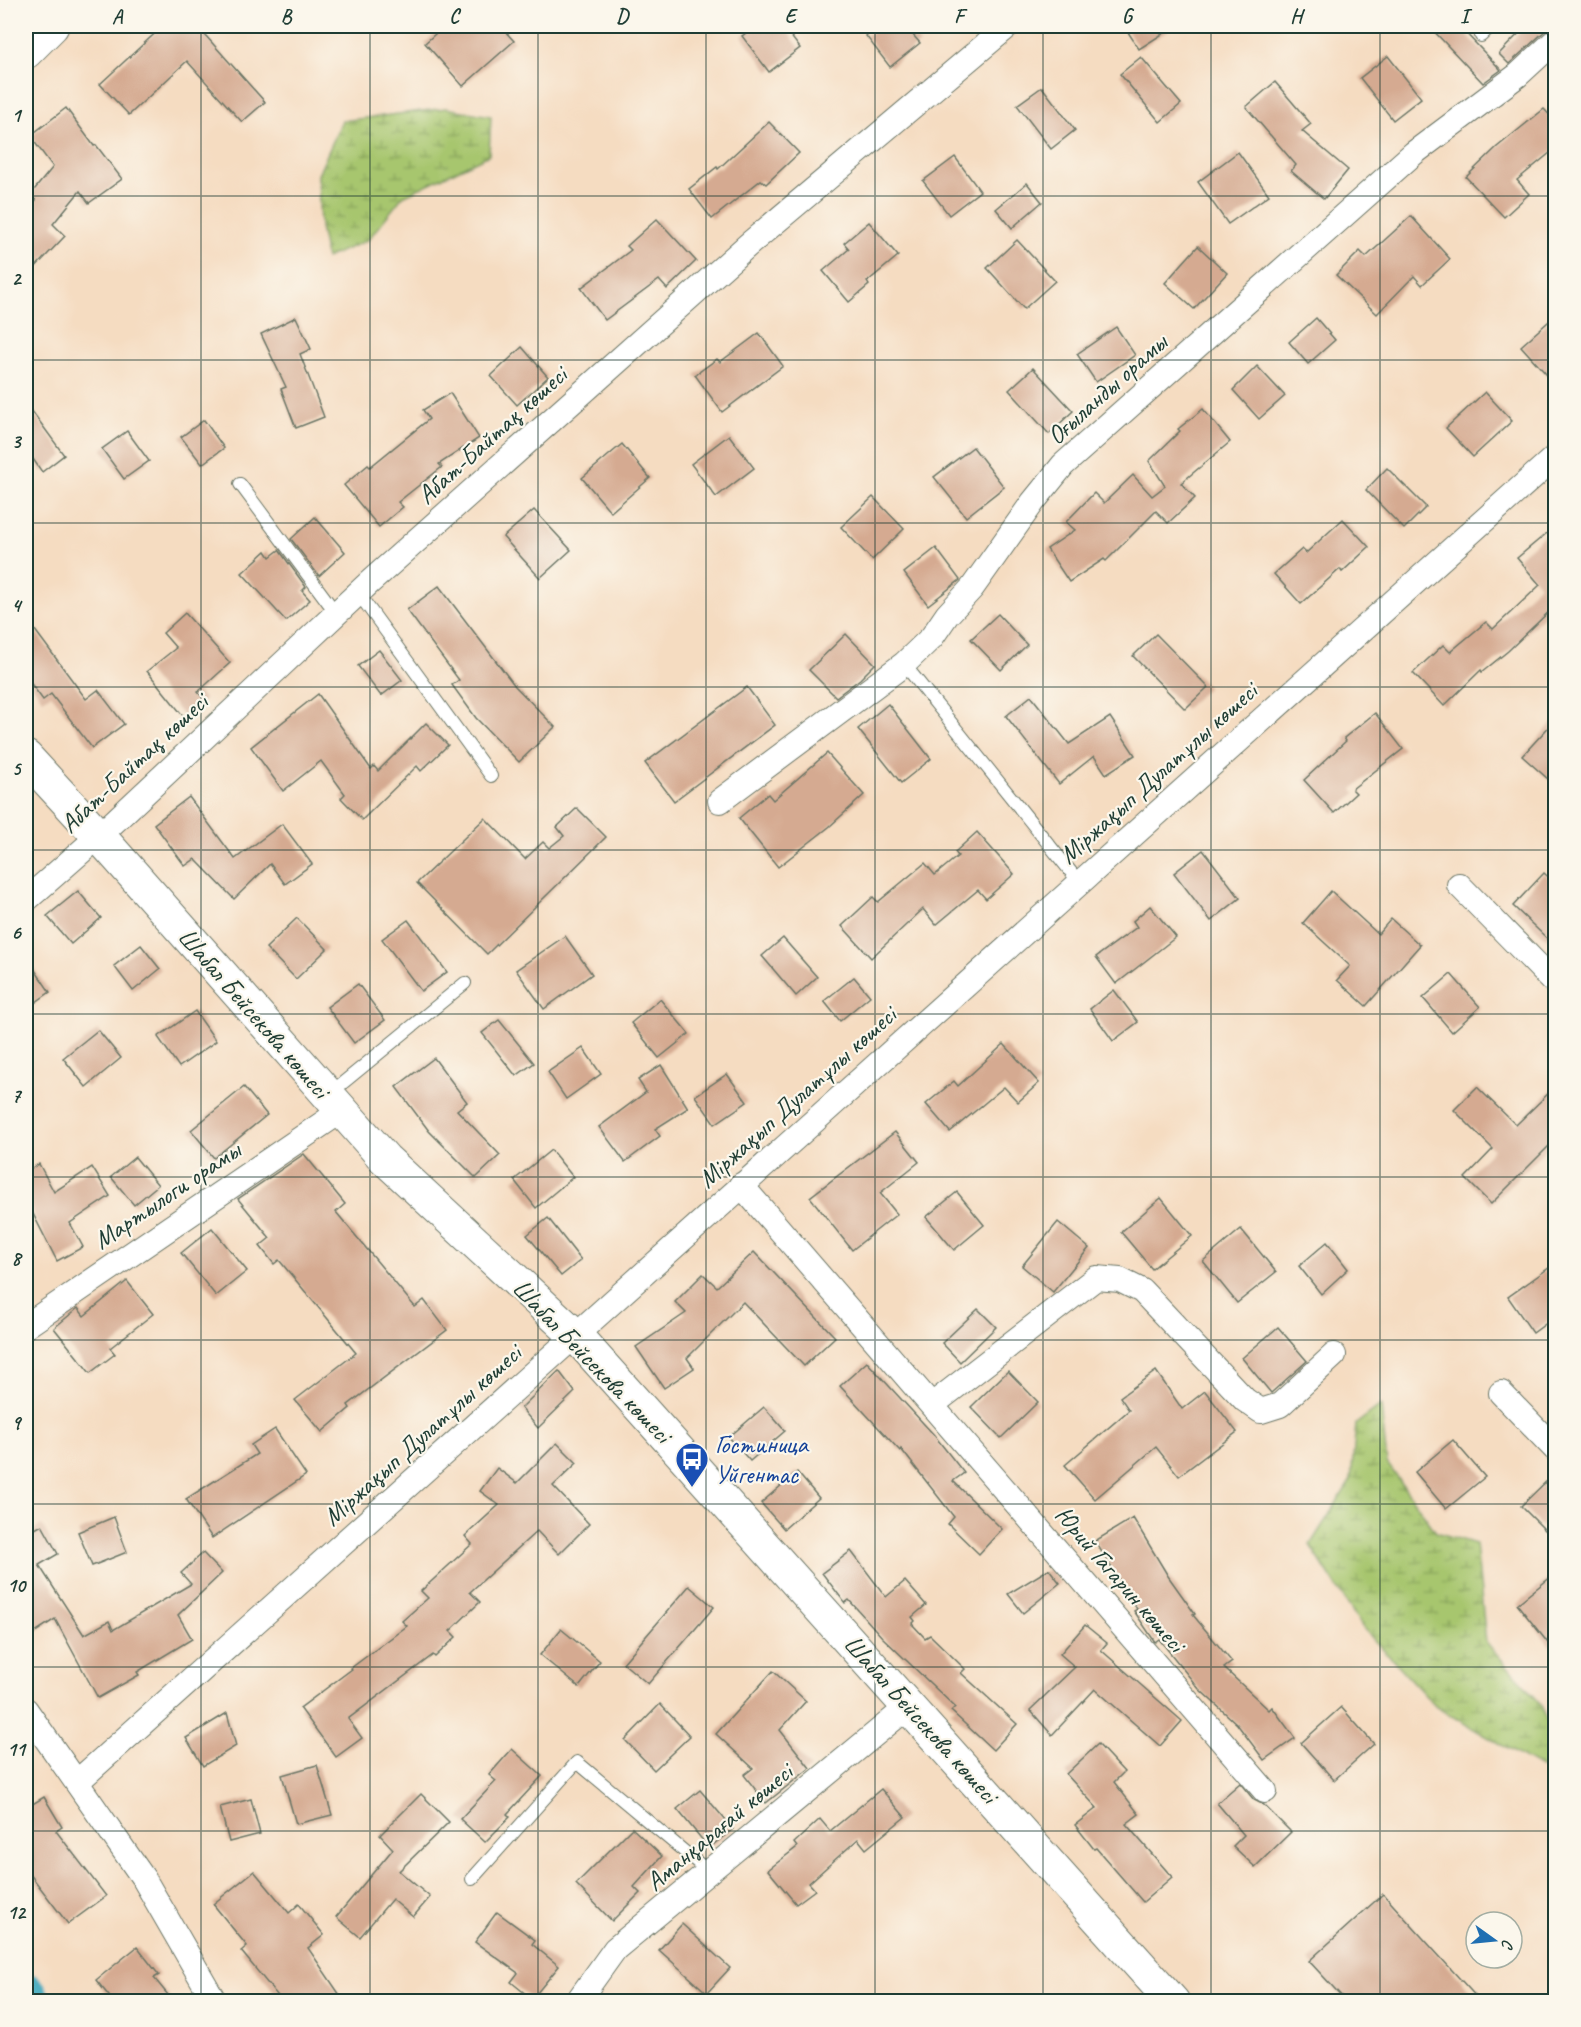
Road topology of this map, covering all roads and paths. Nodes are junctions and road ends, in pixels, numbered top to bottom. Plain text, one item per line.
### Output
1 (52, 26) edge
2 (1008, 26) edge
3 (1491, 26) edge
4 (1481, 36) dead end
5 (1556, 40) edge
6 (26, 52) edge
7 (1556, 456) edge
8 (240, 484) dead end
9 (358, 593) junction
10 (336, 614) junction
11 (904, 664) junction
12 (26, 757) edge
13 (490, 776) dead end
14 (720, 801) dead end
15 (99, 836) junction
16 (1079, 882) junction
17 (1459, 885) dead end
18 (26, 900) edge
19 (465, 983) dead end
20 (1556, 984) edge
21 (334, 1103) junction
22 (741, 1185) junction
23 (26, 1326) edge
24 (576, 1336) junction
25 (1334, 1355) dead end
26 (1501, 1393) dead end
27 (932, 1405) junction
28 (1556, 1450) edge
29 (909, 1706) junction
30 (29, 1724) edge
31 (77, 1782) junction
32 (1265, 1791) dead end
33 (709, 1872) junction
34 (472, 1879) dead end
35 (215, 2001) edge
36 (577, 2001) edge
37 (1173, 2001) edge

1 - 6 main road
2 - 9 street, Абат-Байтақ көшесі
3 - 4 lane
5 - 11 street, Оғыланды орамы
7 - 16 street, Міржақып Дулатұлы көшесі
8 - 10 lane
9 - 10 street, Абат-Байтақ көшесі
9 - 13 lane
10 - 15 street, Абат-Байтақ көшесі
11 - 14 street, Оғыланды орамы
11 - 16 lane
12 - 15 main road, Шабал Бейсекова көшесі
15 - 18 street, Абат-Байтақ көшесі
15 - 21 main road, Шабал Бейсекова көшесі
16 - 22 street, Міржақып Дулатұлы көшесі
17 - 20 street
19 - 21 lane
21 - 23 street, Мартылоги орамы
21 - 24 main road, Шабал Бейсекова көшесі
22 - 24 street, Міржақып Дулатұлы көшесі
22 - 27 street, Юрий Гагарин көшесі
24 - 29 main road, Шабал Бейсекова көшесі
24 - 31 street, Міржақып Дулатұлы көшесі
25 - 27 street
26 - 28 street
27 - 32 street, Юрий Гагарин көшесі
29 - 33 street, Аманқарағай көшесі
29 - 37 main road, Шабал Бейсекова көшесі
30 - 31 street
31 - 35 street
33 - 34 lane
33 - 36 street, Аманқарағай көшесі

